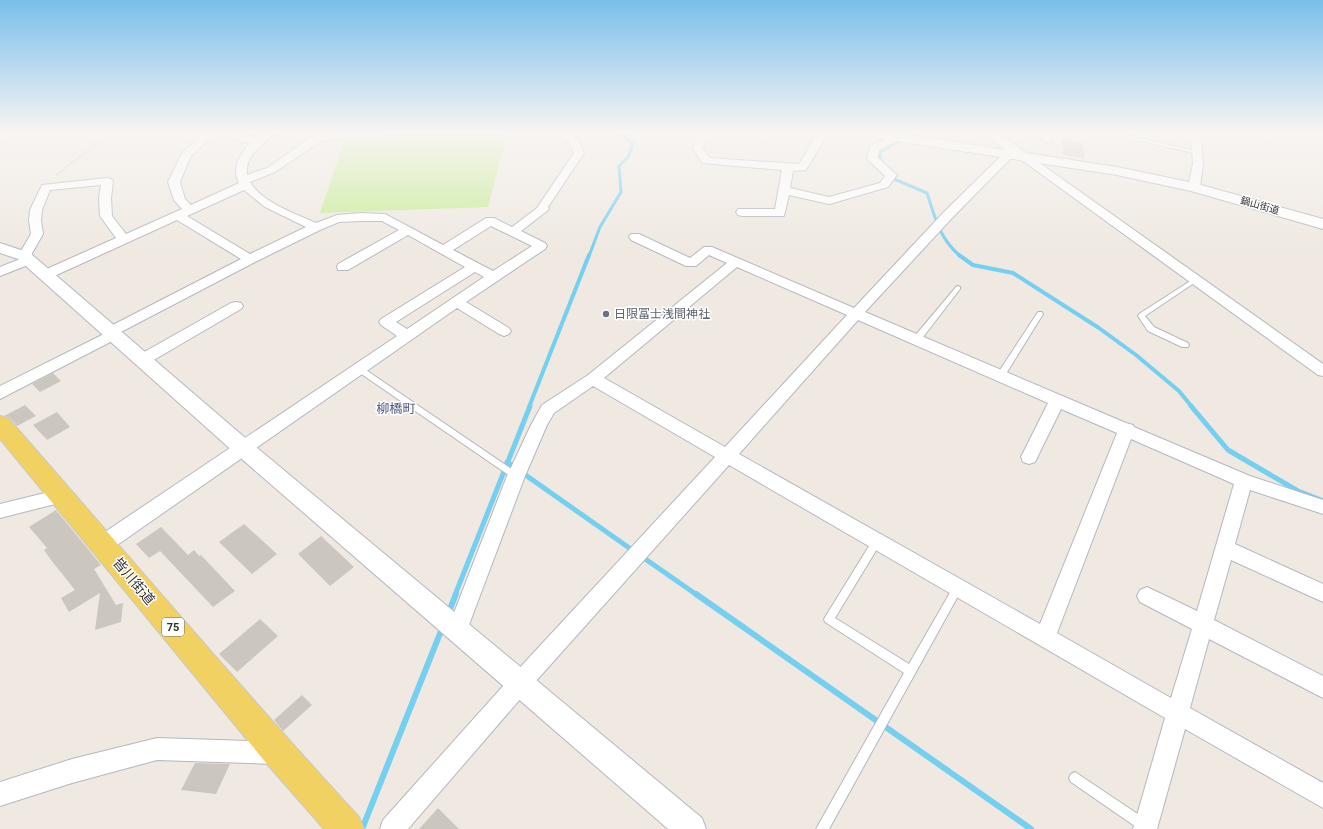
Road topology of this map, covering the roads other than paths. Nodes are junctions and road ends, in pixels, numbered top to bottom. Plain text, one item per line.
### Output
1 (179, 172) edge
2 (242, 172) edge
3 (267, 172) edge
4 (566, 172) edge
5 (787, 172) edge
6 (887, 172) edge
7 (991, 172) edge
8 (1045, 172) edge
9 (1120, 172) edge
10 (1196, 172) edge
11 (244, 182) junction
12 (1194, 187) junction
13 (784, 190) junction
14 (189, 210) junction
15 (742, 212) dead end
16 (178, 215) junction
17 (1323, 224) edge
18 (316, 227) junction
19 (408, 230) junction
20 (512, 232) junction
21 (636, 237) dead end
22 (123, 239) junction
23 (0, 248) edge
24 (444, 250) junction
25 (26, 258) junction
26 (250, 259) junction
27 (736, 262) junction
28 (343, 267) dead end
29 (474, 267) junction
30 (0, 272) edge
31 (45, 275) junction
32 (493, 277) junction
33 (1195, 280) junction
34 (958, 288) dead end
35 (457, 302) junction
36 (236, 306) dead end
37 (856, 313) junction
38 (1040, 314) dead end
39 (504, 331) dead end
40 (112, 333) junction
41 (407, 336) junction
42 (917, 339) junction
43 (1185, 345) dead end
44 (142, 360) junction
45 (360, 369) junction
46 (1323, 371) edge
47 (1001, 375) junction
48 (593, 378) junction
49 (0, 393) edge
50 (1058, 400) junction
51 (0, 424) edge
52 (1127, 429) junction
53 (243, 448) junction
54 (728, 455) junction
55 (1029, 457) dead end
56 (516, 476) junction
57 (1244, 481) junction
58 (61, 496) junction
59 (1323, 507) edge
60 (0, 511) edge
61 (877, 541) junction
62 (103, 544) junction
63 (1225, 548) junction
64 (958, 587) junction
65 (1323, 593) edge
66 (1147, 596) dead end
67 (450, 625) junction
68 (1203, 625) junction
69 (1045, 637) junction
70 (911, 672) junction
71 (520, 683) junction
72 (1323, 687) edge
73 (1178, 712) junction
74 (278, 753) junction
75 (1075, 778) dead end
76 (0, 794) edge
77 (1323, 796) edge
78 (1147, 828) edge
79 (347, 829) edge
80 (392, 829) edge
81 (691, 829) edge
82 (822, 829) edge

1 - 14 street
2 - 11 street
3 - 11 street
4 - 20 street
5 - 13 street
6 - 13 street
7 - 37 street
8 - 33 street
9 - 12 street, 鍋山街道
10 - 12 street
11 - 14 street
11 - 18 street
12 - 17 street, 鍋山街道
13 - 15 street
14 - 16 street
16 - 22 street
16 - 26 street
18 - 19 street
18 - 26 street
19 - 24 street
19 - 28 street
20 - 24 street
20 - 32 street
21 - 27 street
22 - 25 street
22 - 31 street
23 - 25 street
24 - 29 street
25 - 30 street
25 - 31 street
26 - 40 street
27 - 37 street
27 - 48 street
29 - 32 street
29 - 41 street
31 - 40 street
32 - 35 street
33 - 43 lane
33 - 46 street
34 - 42 lane
35 - 39 street
35 - 41 street
36 - 44 street
37 - 42 street
37 - 54 street
38 - 47 lane
40 - 44 street
40 - 49 street
41 - 45 street
42 - 47 street
44 - 53 street
45 - 53 street
45 - 56 lane
47 - 50 street
48 - 54 street
48 - 56 street
50 - 52 street
50 - 55 street
51 - 58 main road, 皆川街道 / 75
52 - 57 street
52 - 69 street
53 - 62 street
53 - 67 street
54 - 61 street
54 - 71 street
56 - 67 street
57 - 59 street
57 - 63 street
58 - 60 street
58 - 62 main road, 皆川街道 / 75
61 - 64 street
61 - 70 lane
62 - 74 main road, 皆川街道 / 75
63 - 65 street
63 - 68 street
64 - 69 street
64 - 70 lane
66 - 68 street
67 - 71 street
68 - 72 street
68 - 73 street
69 - 73 street
70 - 82 lane
71 - 80 street
71 - 81 street
73 - 77 street
73 - 78 street
74 - 76 street
74 - 79 main road, 皆川街道 / 75
75 - 78 lane

